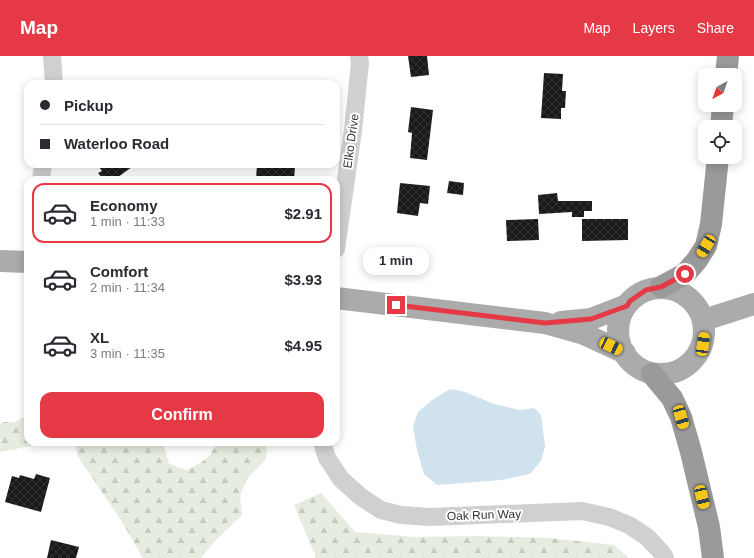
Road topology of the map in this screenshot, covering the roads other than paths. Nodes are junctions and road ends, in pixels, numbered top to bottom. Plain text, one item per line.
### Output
1 (52, 56) edge
2 (360, 56) edge
3 (728, 56) edge
4 (727, 68) edge
5 (54, 80) edge
6 (717, 164) edge
7 (340, 222) edge
8 (0, 261) edge
9 (24, 262) edge
10 (661, 287) junction
11 (340, 298) edge
12 (748, 305) edge
13 (627, 306) junction
14 (704, 320) junction
15 (545, 323) junction
16 (624, 353) junction
17 (652, 374) junction
18 (323, 446) edge
19 (665, 558) edge
20 (713, 558) edge

1 - 5 street
2 - 7 street, Elko Drive
3 - 4 highway
6 - 10 highway
8 - 9 main road
10 - 13 main road
10 - 14 main road
11 - 15 main road
12 - 14 main road
13 - 15 main road
13 - 16 main road
14 - 17 main road
15 - 16 main road
16 - 17 main road
17 - 20 highway
18 - 19 street, Oak Run Way

